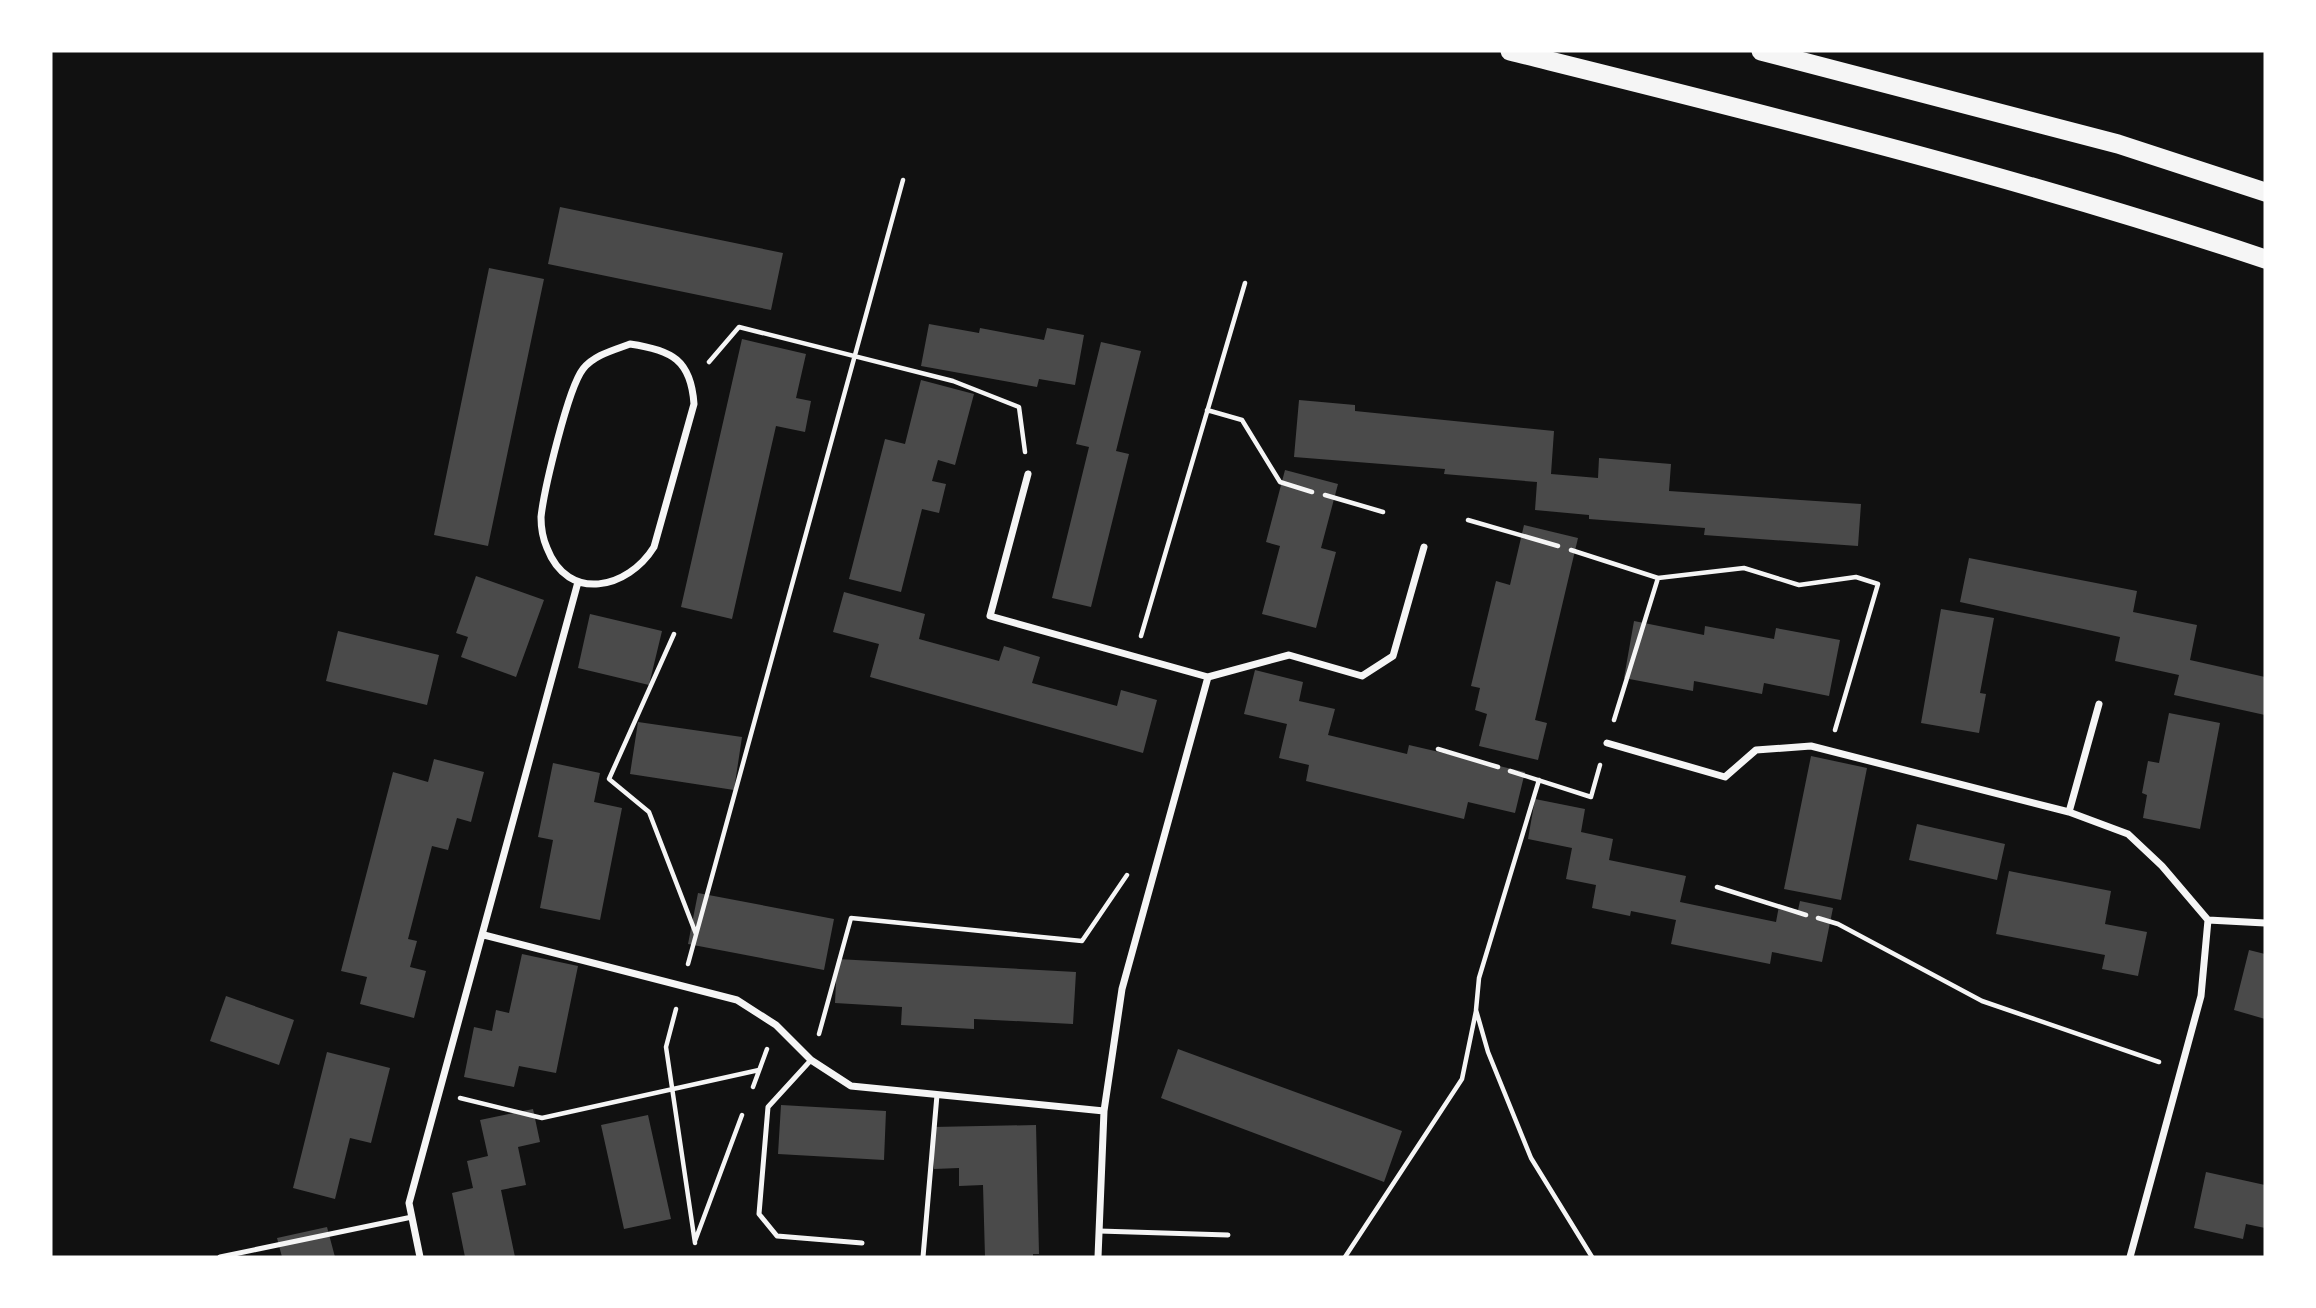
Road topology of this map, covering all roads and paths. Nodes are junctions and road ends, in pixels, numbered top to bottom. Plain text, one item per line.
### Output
1 (1510, 51) edge
2 (1761, 51) edge
3 (903, 180) dead end
4 (2265, 192) edge
5 (2265, 259) edge
6 (1245, 283) dead end
7 (854, 354) junction
8 (692, 381) junction
9 (1208, 410) junction
10 (1028, 474) joint
11 (1312, 492) dead end
12 (1325, 495) dead end
13 (1383, 512) dead end
14 (1468, 520) dead end
15 (1558, 546) dead end
16 (1424, 547) dead end
17 (1571, 550) dead end
18 (1658, 578) junction
19 (578, 582) junction
20 (674, 634) dead end
21 (1135, 657) junction
22 (1208, 677) junction
23 (2099, 704) dead end
24 (1607, 743) junction
25 (1438, 749) dead end
26 (1828, 750) junction
27 (1498, 767) dead end
28 (1510, 771) dead end
29 (1539, 780) junction
30 (2069, 812) junction
31 (1156, 857) junction
32 (1717, 887) dead end
33 (1806, 915) dead end
34 (1818, 918) dead end
35 (2208, 920) junction
36 (2265, 923) edge
37 (484, 935) junction
38 (696, 935) junction
39 (682, 986) junction
40 (1476, 1010) junction
41 (776, 1025) junction
42 (811, 1060) junction
43 (759, 1069) junction
44 (2180, 1069) junction
45 (673, 1090) junction
46 (440, 1093) junction
47 (750, 1094) dead end
48 (937, 1095) junction
49 (745, 1107) dead end
50 (1104, 1111) junction
51 (412, 1217) junction
52 (1099, 1231) junction
53 (1228, 1235) dead end
54 (862, 1243) dead end
55 (219, 1257) edge
56 (420, 1257) edge
57 (923, 1257) edge
58 (1098, 1257) edge
59 (1345, 1257) edge
60 (1592, 1257) edge
61 (2130, 1257) edge

1 - 5 highway
2 - 4 highway
3 - 7 path
6 - 9 path
7 - 8 path
7 - 10 path
7 - 38 path
8 - 19 street
8 - 19 street
9 - 11 path
9 - 21 path
10 - 21 street
12 - 13 path
14 - 15 path
16 - 22 street
17 - 18 path
18 - 24 path
18 - 26 path
19 - 37 street
20 - 38 path
21 - 22 street
22 - 31 street
23 - 30 street
24 - 26 street
24 - 29 path
25 - 27 path
26 - 30 street
28 - 29 path
29 - 40 path
30 - 35 street
31 - 42 path
31 - 50 street
32 - 33 path
34 - 44 path
35 - 36 street
35 - 44 street
37 - 39 street
37 - 46 street
38 - 39 path
39 - 41 street
39 - 45 path
40 - 59 path
40 - 60 path
41 - 42 street
41 - 43 path
42 - 48 street
42 - 54 lane
43 - 45 path
43 - 47 path
44 - 61 street
45 - 46 path
45 - 49 path
46 - 51 street
48 - 50 street
48 - 57 lane
50 - 52 street
51 - 55 lane
51 - 56 street
52 - 53 lane
52 - 58 street

